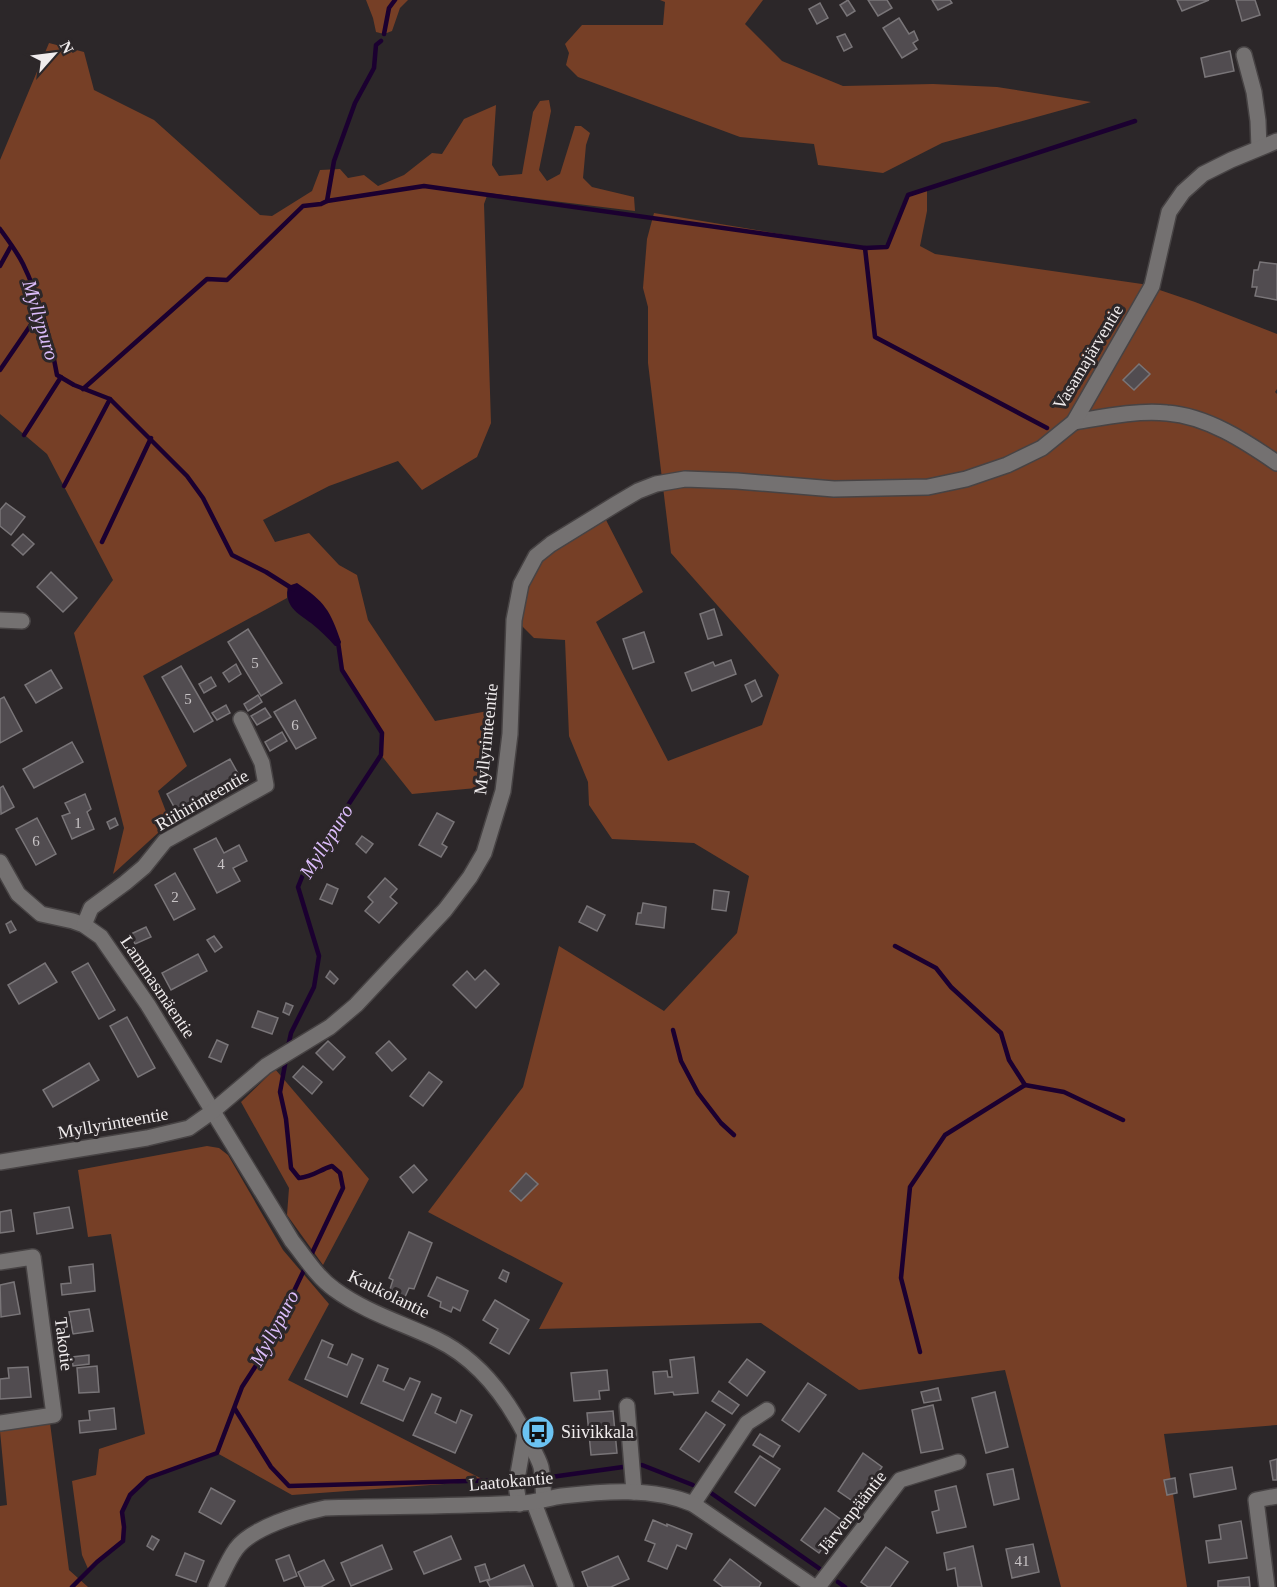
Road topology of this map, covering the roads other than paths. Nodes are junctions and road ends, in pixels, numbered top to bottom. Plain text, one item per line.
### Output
1 (1244, 55) dead end
2 (1277, 141) edge
3 (1258, 148) junction
4 (1074, 422) junction
5 (1277, 463) edge
6 (638, 491) joint
7 (0, 620) edge
8 (22, 621) dead end
9 (241, 719) dead end
10 (0, 862) edge
11 (84, 926) junction
12 (213, 1111) junction
13 (0, 1162) edge
14 (0, 1262) edge
15 (627, 1406) dead end
16 (766, 1410) dead end
17 (0, 1423) edge
18 (525, 1434) junction
19 (958, 1462) dead end
20 (634, 1492) junction
21 (1277, 1496) edge
22 (532, 1502) junction
23 (693, 1504) junction
24 (216, 1587) edge
25 (566, 1587) edge
26 (816, 1587) edge
27 (1267, 1587) edge

1 - 3 street
2 - 3 street, Vasamajärventie
3 - 4 street, Vasamajärventie
4 - 5 street
4 - 6 street, Vasamajärventie
6 - 12 street, Myllyrinteentie
7 - 8 street
9 - 11 street, Riihirinteentie
10 - 11 street, Lammasmäentie
11 - 12 street, Lammasmäentie
12 - 13 street, Myllyrinteentie
12 - 18 street, Kaukolantie
14 - 17 street, Takotie
15 - 20 street
16 - 23 street
18 - 22 street, Kaukolantie
18 - 22 street, Kaukolantie
19 - 26 street, Järvenpääntie
20 - 22 street, Laatokantie
20 - 23 street, Laatokantie
21 - 27 street
22 - 24 street, Laatokantie
22 - 25 street, Kaukolantie
23 - 26 street, Laatokantie

